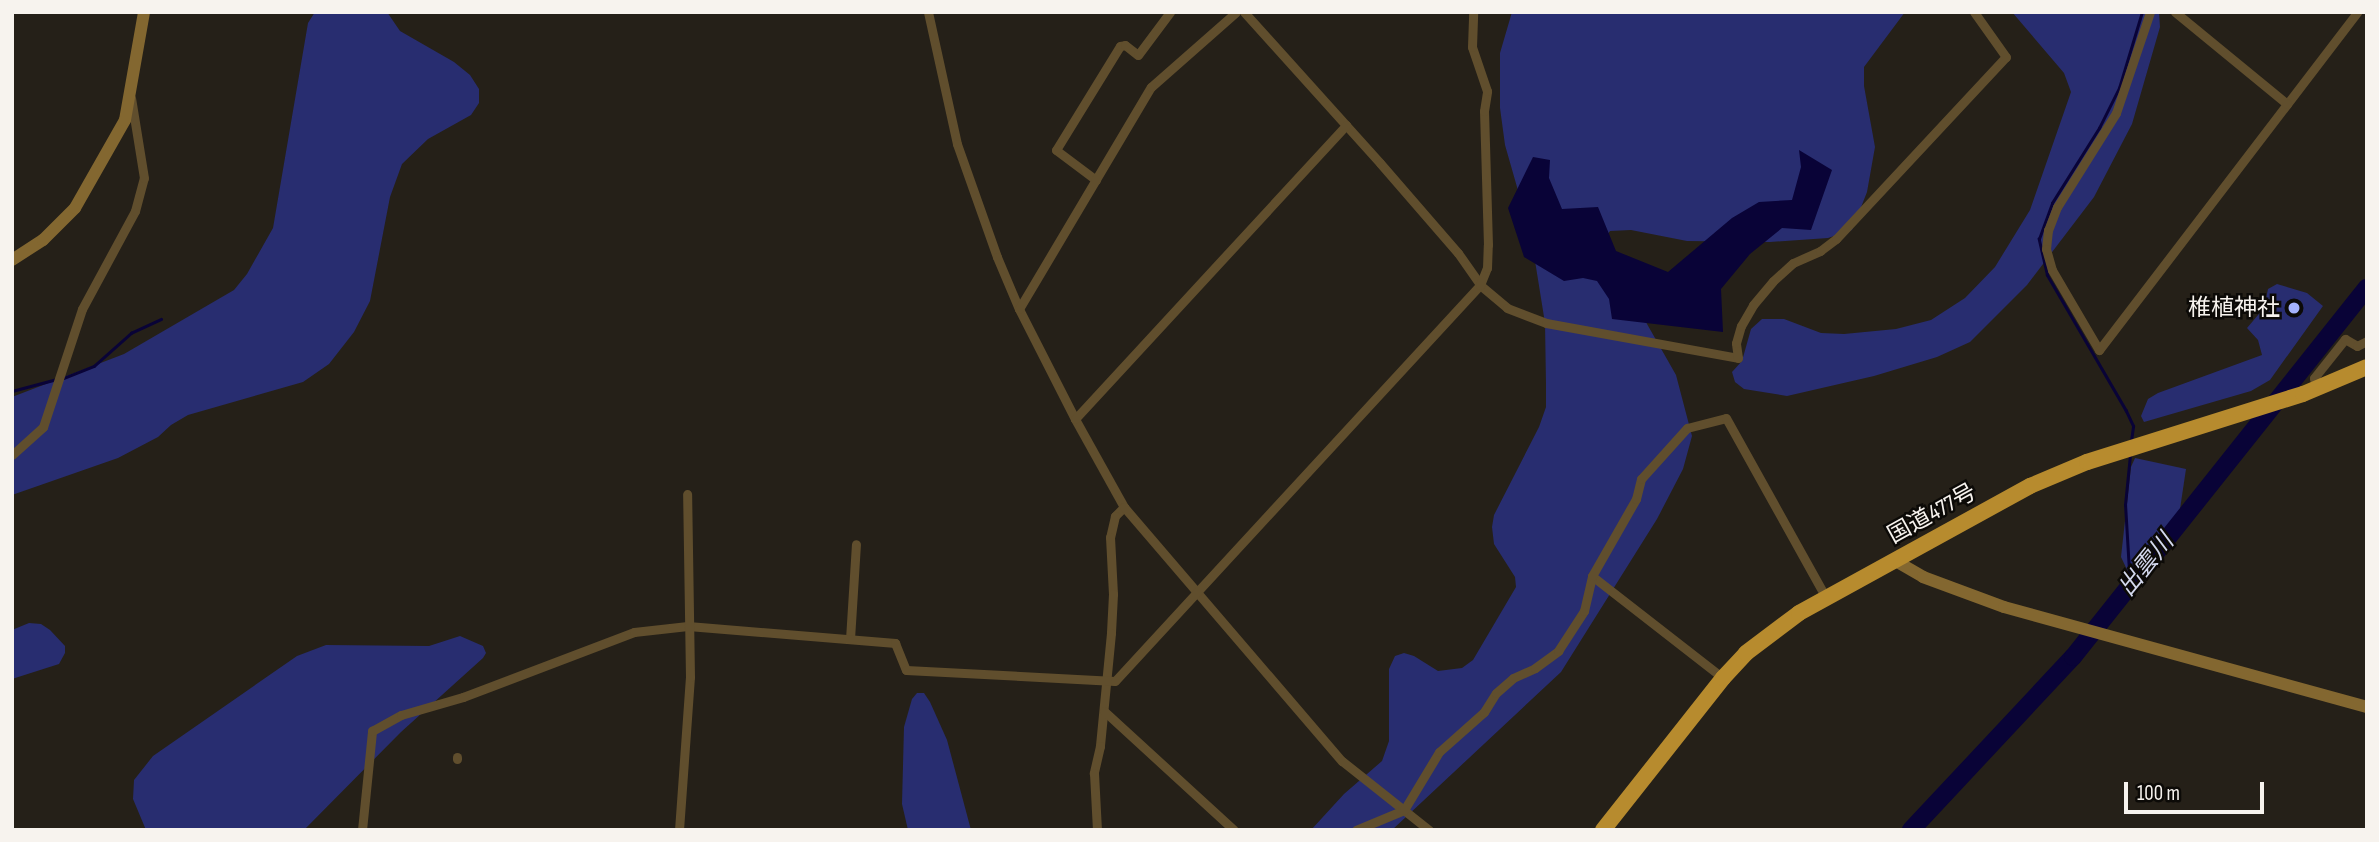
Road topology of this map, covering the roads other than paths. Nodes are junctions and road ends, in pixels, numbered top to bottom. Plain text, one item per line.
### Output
1 (145, 12) edge
2 (928, 12) edge
3 (1170, 12) edge
4 (1236, 12) edge
5 (1244, 12) edge
6 (1473, 12) edge
7 (1974, 12) edge
8 (2150, 12) edge
9 (2175, 12) edge
10 (2357, 12) edge
11 (131, 96) junction
12 (2287, 104) junction
13 (1346, 125) junction
14 (1096, 180) junction
15 (12, 260) edge
16 (1480, 285) junction
17 (1019, 309) junction
18 (2367, 341) edge
19 (2367, 368) edge
20 (2309, 391) junction
21 (1074, 419) junction
22 (12, 455) edge
23 (687, 494) dead end
24 (1124, 507) junction
25 (856, 544) dead end
26 (1894, 560) junction
27 (1592, 576) junction
28 (1198, 591) junction
29 (1826, 598) junction
30 (688, 626) junction
31 (849, 639) junction
32 (1723, 678) junction
33 (1107, 682) junction
34 (2367, 708) edge
35 (1104, 711) junction
36 (1404, 810) junction
37 (362, 830) edge
38 (679, 830) edge
39 (1093, 830) edge
40 (1234, 830) edge
41 (1356, 830) edge
42 (1429, 830) edge
43 (1604, 830) edge

1 - 11 street
2 - 17 street
3 - 14 street
4 - 14 street
5 - 13 street
6 - 16 street
7 - 16 street
8 - 12 street
9 - 12 street
10 - 12 street
11 - 15 street
11 - 22 street
13 - 16 street
13 - 21 street
14 - 17 street
16 - 28 street
17 - 21 street
18 - 20 street
19 - 20 highway, 国道477号
20 - 26 highway, 国道477号
21 - 24 street
23 - 30 street
24 - 28 street
24 - 33 street
25 - 31 street
26 - 29 highway, 国道477号
26 - 34 street
27 - 29 street
27 - 32 street
27 - 36 street
28 - 33 street
28 - 36 street
29 - 32 highway, 国道477号
30 - 31 street
30 - 37 street
30 - 38 street
31 - 33 street
32 - 43 highway, 国道477号
33 - 35 street
35 - 39 street
35 - 40 street
36 - 41 street
36 - 42 street

